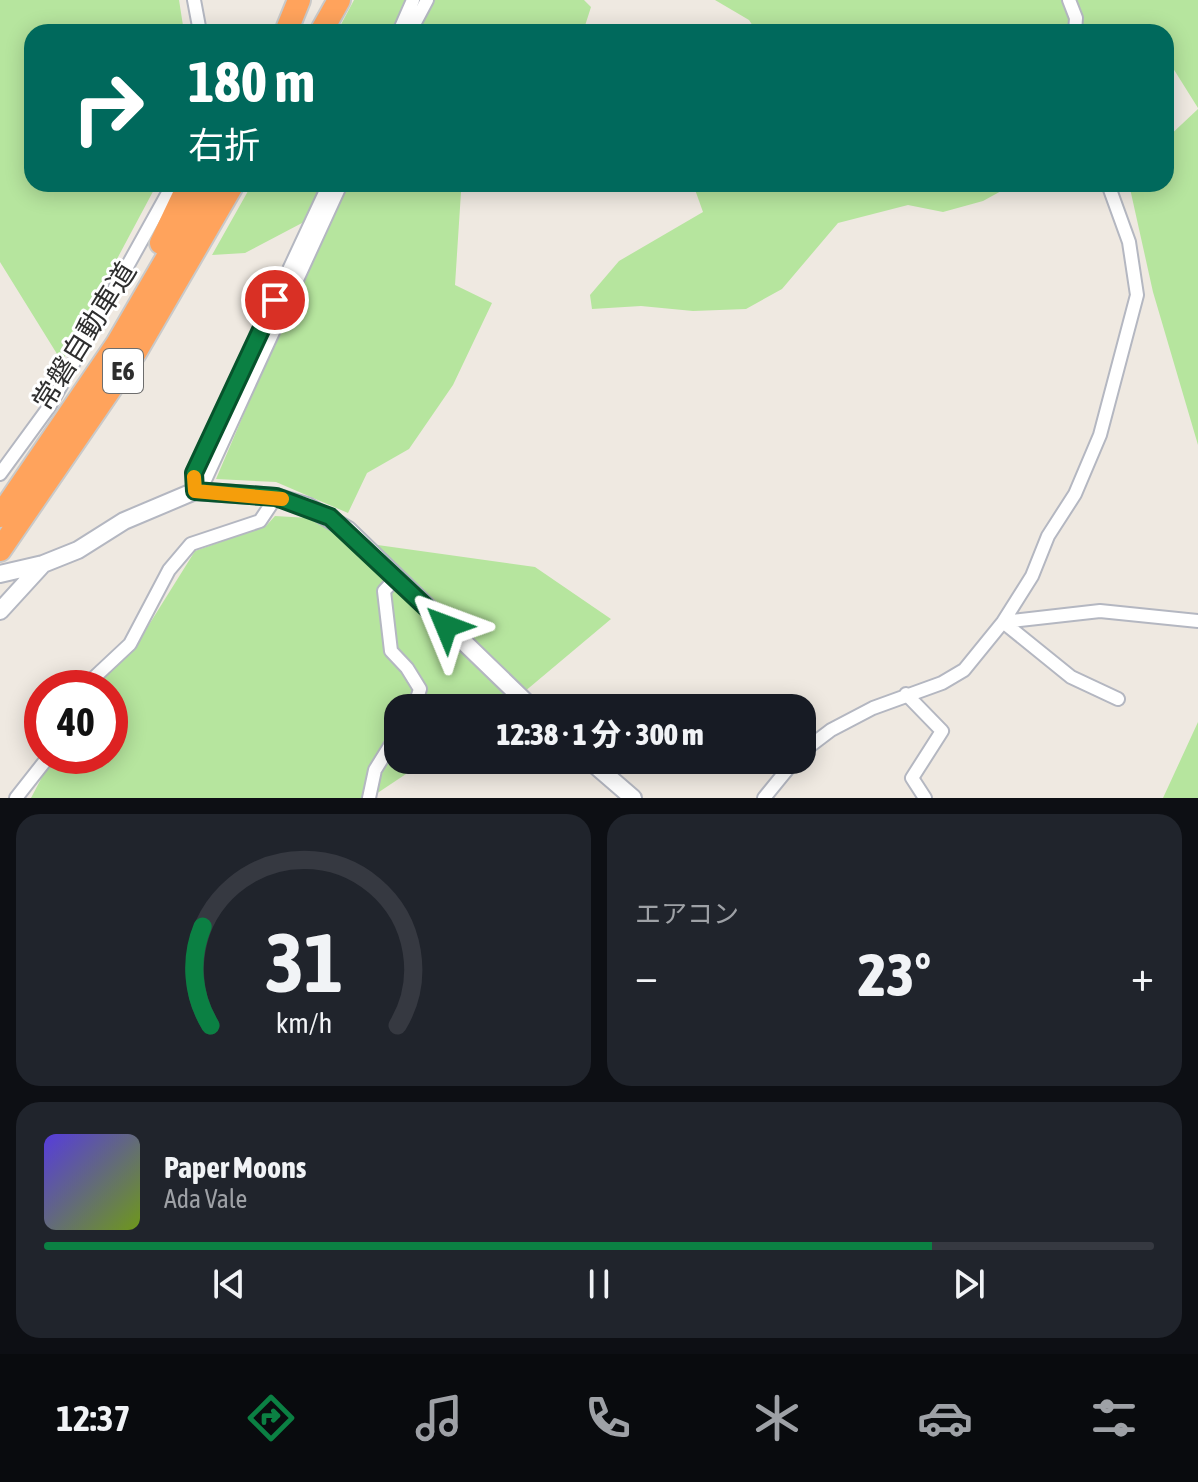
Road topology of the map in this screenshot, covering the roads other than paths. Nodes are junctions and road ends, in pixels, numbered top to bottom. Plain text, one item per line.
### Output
1 (194, 0) edge
2 (299, 0) edge
3 (321, 0) edge
4 (339, 0) edge
5 (413, 0) edge
6 (427, 0) edge
7 (1069, 0) edge
8 (198, 24) edge
9 (289, 24) edge
10 (310, 24) edge
11 (326, 24) edge
12 (402, 24) edge
13 (414, 24) edge
14 (1076, 24) edge
15 (169, 192) edge
16 (185, 192) edge
17 (205, 192) edge
18 (228, 192) edge
19 (325, 192) edge
20 (337, 192) edge
21 (1111, 192) edge
22 (75, 408) junction
23 (0, 474) edge
24 (195, 491) junction
25 (276, 497) junction
26 (0, 516) edge
27 (0, 550) edge
28 (43, 564) junction
29 (7, 572) edge
30 (396, 578) junction
31 (0, 611) edge
32 (1198, 621) edge
33 (1003, 622) junction
34 (102, 670) edge
35 (418, 694) edge
36 (517, 694) edge
37 (906, 694) junction
38 (1118, 699) dead end
39 (816, 741) edge
40 (384, 756) edge
41 (35, 774) edge
42 (605, 774) edge
43 (784, 774) edge
44 (16, 798) edge
45 (369, 798) edge
46 (633, 798) edge
47 (764, 798) edge
48 (925, 798) edge

1 - 8 street
2 - 9 highway
3 - 10 highway
4 - 11 highway
5 - 12 street
6 - 13 street
7 - 14 street
15 - 23 street
16 - 22 highway
17 - 22 highway, 常磐自動車道 / E6
18 - 27 highway, 常磐自動車道 / E6
19 - 24 street
20 - 24 street
21 - 33 street
22 - 26 highway, 常磐自動車道 / E6
24 - 25 street
24 - 28 street
25 - 30 street
25 - 34 street
28 - 29 street
28 - 31 street
30 - 35 street
30 - 36 street
32 - 33 street
33 - 37 street
33 - 38 street
37 - 39 street
37 - 48 street
40 - 45 street
41 - 44 street
42 - 46 street
43 - 47 street

